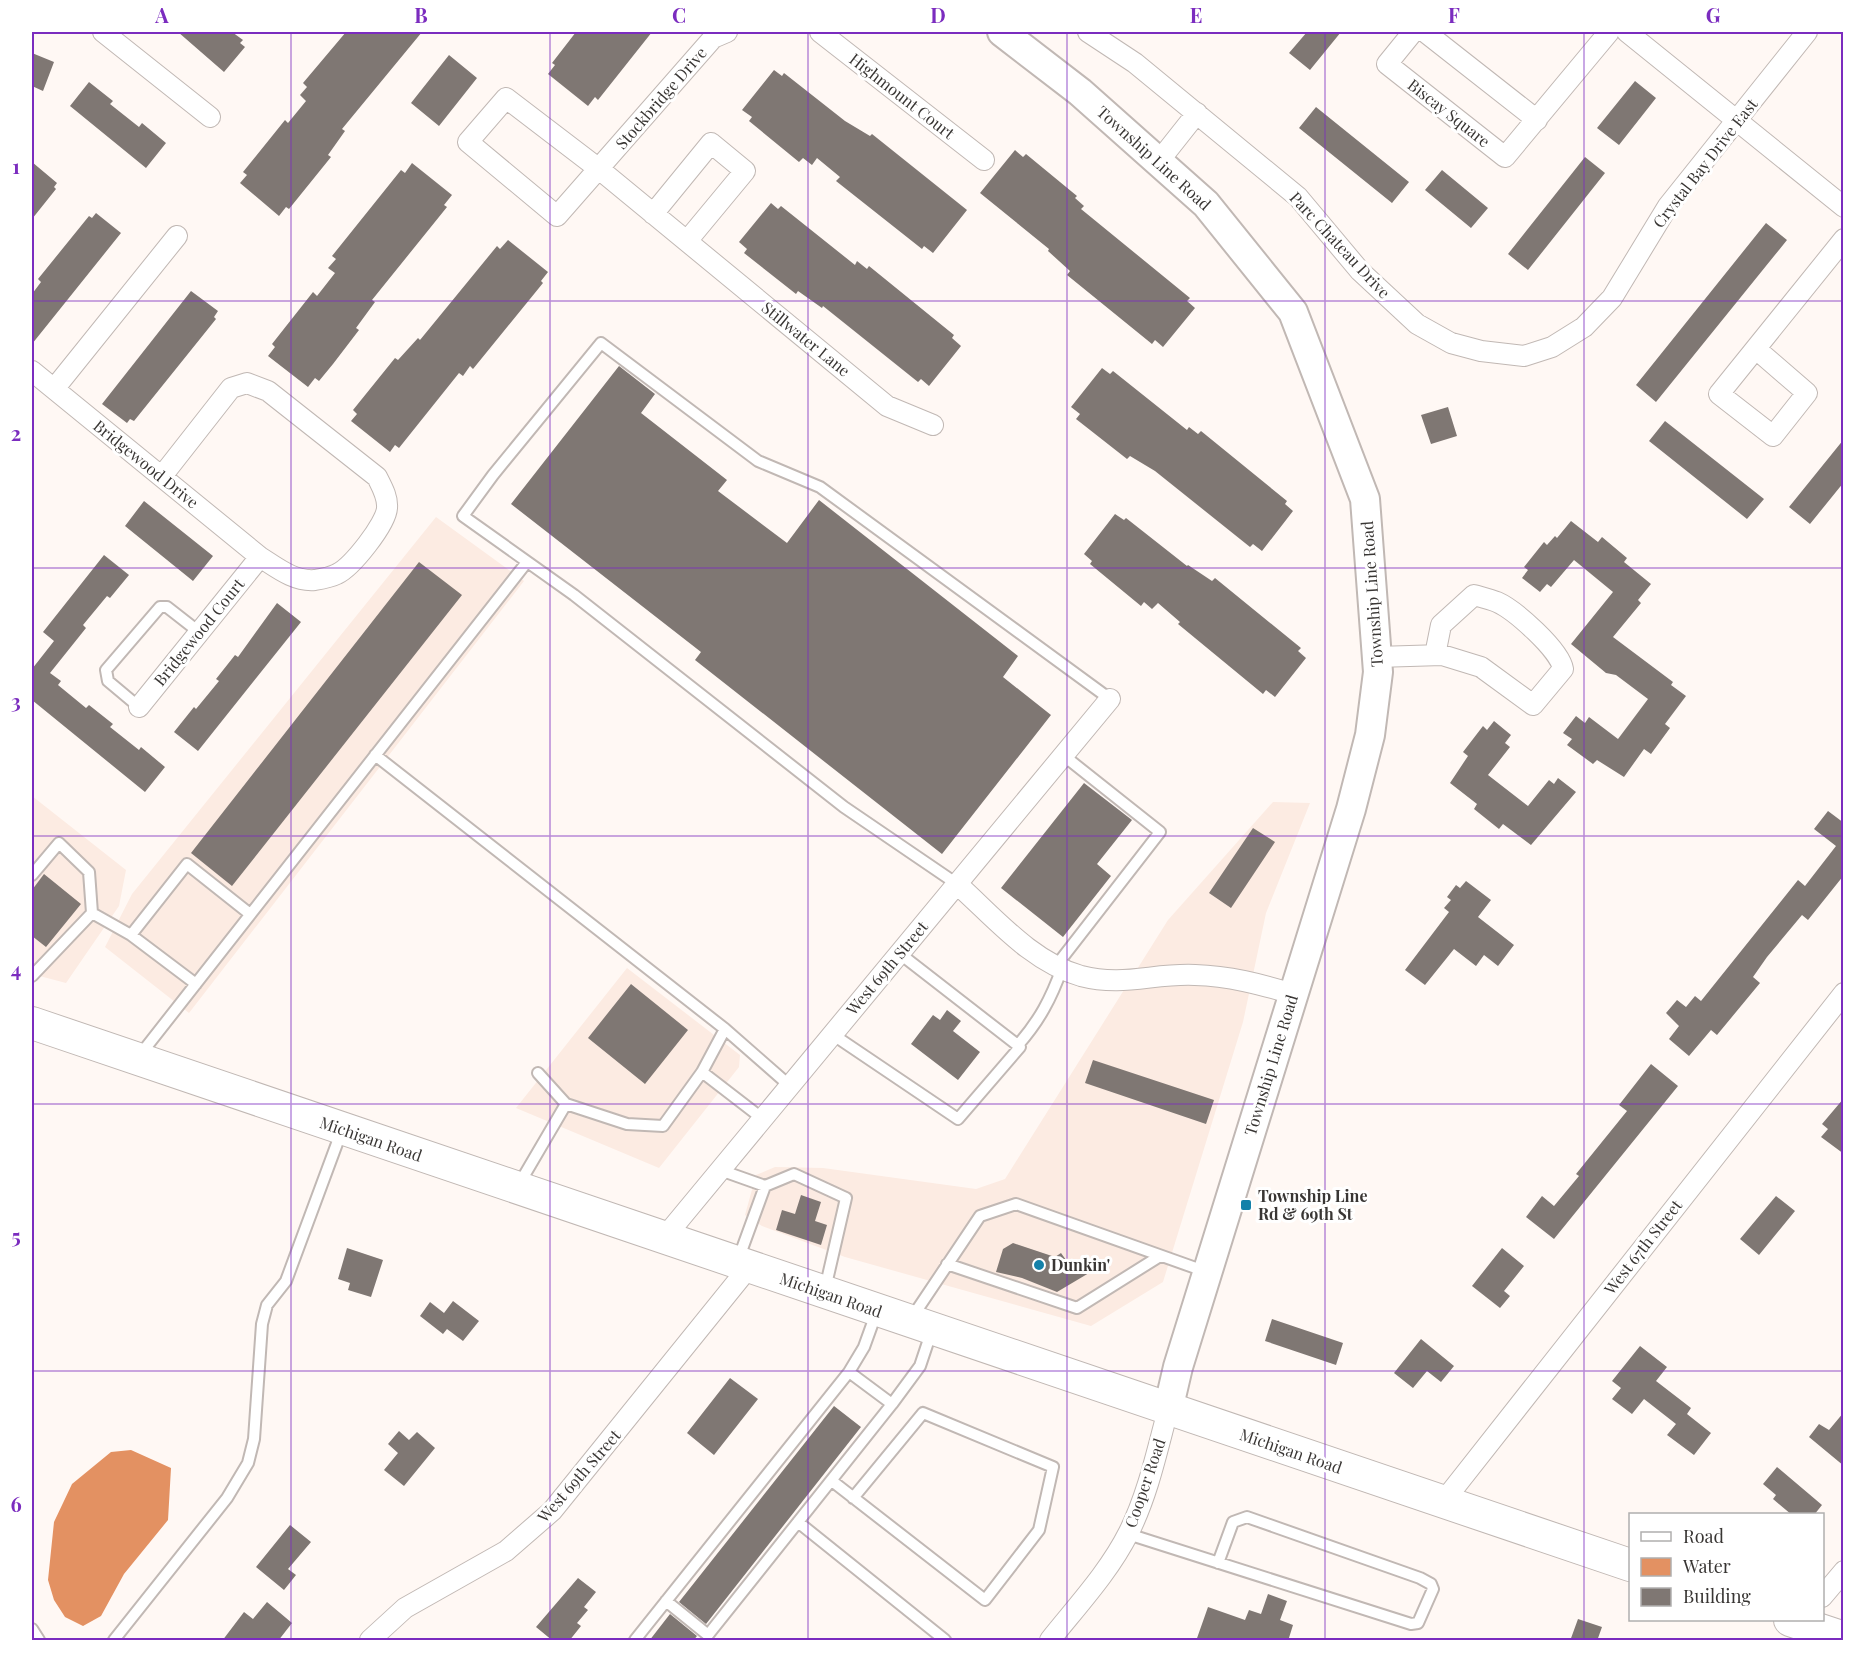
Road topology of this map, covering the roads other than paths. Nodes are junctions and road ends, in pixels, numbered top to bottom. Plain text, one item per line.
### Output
1 (103, 32) edge
2 (726, 32) edge
3 (820, 32) edge
4 (1002, 32) edge
5 (1088, 32) edge
6 (1413, 32) edge
7 (1425, 32) edge
8 (1609, 32) edge
9 (1627, 32) edge
10 (1807, 32) edge
11 (1197, 113) junction
12 (210, 117) dead end
13 (1538, 120) junction
14 (1737, 121) junction
15 (984, 160) dead end
16 (1159, 161) junction
17 (599, 169) junction
18 (1844, 207) edge
19 (653, 214) junction
20 (177, 236) dead end
21 (1844, 239) edge
22 (687, 241) junction
23 (1450, 343) joint
24 (1756, 349) junction
25 (32, 371) edge
26 (54, 389) junction
27 (933, 425) dead end
28 (162, 476) junction
29 (260, 557) junction
30 (527, 562) junction
31 (199, 632) junction
32 (1435, 655) junction
33 (1377, 657) junction
34 (1110, 699) joint
35 (139, 707) joint
36 (375, 755) junction
37 (1063, 755) junction
38 (32, 875) edge
39 (957, 884) junction
40 (92, 913) junction
41 (250, 914) junction
42 (131, 935) junction
43 (899, 953) junction
44 (1059, 967) junction
45 (32, 976) edge
46 (196, 984) junction
47 (1844, 993) edge
48 (1293, 994) junction
49 (32, 1023) edge
50 (725, 1029) junction
51 (832, 1035) junction
52 (1018, 1045) junction
53 (137, 1059) junction
54 (702, 1072) junction
55 (538, 1073) dead end
56 (790, 1086) junction
57 (566, 1104) junction
58 (763, 1119) junction
59 (342, 1129) junction
60 (720, 1170) junction
61 (765, 1186) junction
62 (517, 1189) junction
63 (664, 1238) junction
64 (1160, 1256) junction
65 (947, 1264) junction
66 (743, 1265) junction
67 (1207, 1272) junction
68 (824, 1293) junction
69 (877, 1311) junction
70 (921, 1326) junction
71 (849, 1372) junction
72 (892, 1404) junction
73 (1168, 1410) junction
74 (832, 1480) junction
75 (853, 1498) junction
76 (1443, 1502) junction
77 (798, 1522) junction
78 (1128, 1534) junction
79 (1218, 1563) junction
80 (1629, 1565) edge
81 (1844, 1571) edge
82 (1824, 1595) edge
83 (666, 1601) junction
84 (1797, 1626) edge
85 (32, 1629) edge
86 (1844, 1638) edge
87 (709, 1639) edge
88 (39, 1641) edge
89 (114, 1641) edge
90 (370, 1641) edge
91 (635, 1641) edge
92 (945, 1641) edge
93 (1050, 1641) edge

1 - 12 street
2 - 17 street, Stockbridge Drive
3 - 15 street, Highmount Court
4 - 16 main road, Township Line Road
5 - 11 street, Parc Chateau Drive
6 - 13 street, Biscay Square
7 - 13 street
8 - 13 street, Biscay Square
9 - 14 street
10 - 14 street, Crystal Bay Drive East
11 - 16 street
11 - 23 street, Parc Chateau Drive
14 - 18 street
14 - 23 street, Crystal Bay Drive East
16 - 33 main road, Township Line Road
17 - 17 street, Stockbridge Drive
17 - 19 street, Stillwater Lane
19 - 22 street, Stillwater Lane
19 - 22 street
20 - 26 street
21 - 24 street
22 - 27 street, Stillwater Lane
24 - 24 street
25 - 26 street, Bridgewood Drive
26 - 28 street, Bridgewood Drive
28 - 29 street, Bridgewood Drive
28 - 29 street, Bridgewood Drive
29 - 31 street, Bridgewood Court
30 - 34 lane
30 - 36 lane
30 - 39 lane
31 - 35 street, Bridgewood Court
31 - 35 lane
32 - 32 street
32 - 33 street
33 - 48 main road, Township Line Road
34 - 37 street, West 69th Street
36 - 41 lane
36 - 50 lane
37 - 39 street, West 69th Street
37 - 44 lane
38 - 40 lane
39 - 43 street, West 69th Street
39 - 44 street
40 - 42 lane
40 - 45 lane
41 - 42 lane
41 - 46 lane
42 - 46 lane
43 - 51 street, West 69th Street
43 - 52 lane
44 - 48 street
44 - 52 lane
46 - 53 lane
47 - 76 street, West 67th Street
48 - 67 main road, Township Line Road
49 - 53 main road, Michigan Road
50 - 54 lane
50 - 56 lane
51 - 52 lane
51 - 56 street, West 69th Street
53 - 59 main road, Michigan Road
54 - 57 lane
54 - 58 lane
55 - 57 lane
56 - 58 street, West 69th Street
57 - 62 lane
58 - 60 street, West 69th Street
59 - 62 main road, Michigan Road
59 - 89 lane
60 - 61 lane
60 - 63 street, West 69th Street
61 - 66 lane
61 - 68 lane
62 - 63 main road, Michigan Road
63 - 66 main road, Michigan Road
64 - 65 lane
64 - 65 lane
64 - 67 lane
65 - 70 lane
66 - 68 main road, Michigan Road
66 - 90 street, West 69th Street
67 - 73 main road, Township Line Road
68 - 69 main road, Michigan Road
69 - 70 main road, Michigan Road
69 - 71 lane
70 - 72 lane
70 - 73 main road, Michigan Road
71 - 72 lane
71 - 83 lane
72 - 74 lane
73 - 76 main road, Michigan Road
73 - 78 street, Cooper Road
74 - 75 lane
74 - 77 lane
75 - 75 lane
76 - 80 main road, Michigan Road
77 - 87 lane
77 - 92 lane
78 - 79 lane
78 - 93 street, Cooper Road
79 - 79 lane
81 - 82 street
83 - 87 lane
83 - 91 lane
84 - 86 main road
85 - 88 lane

